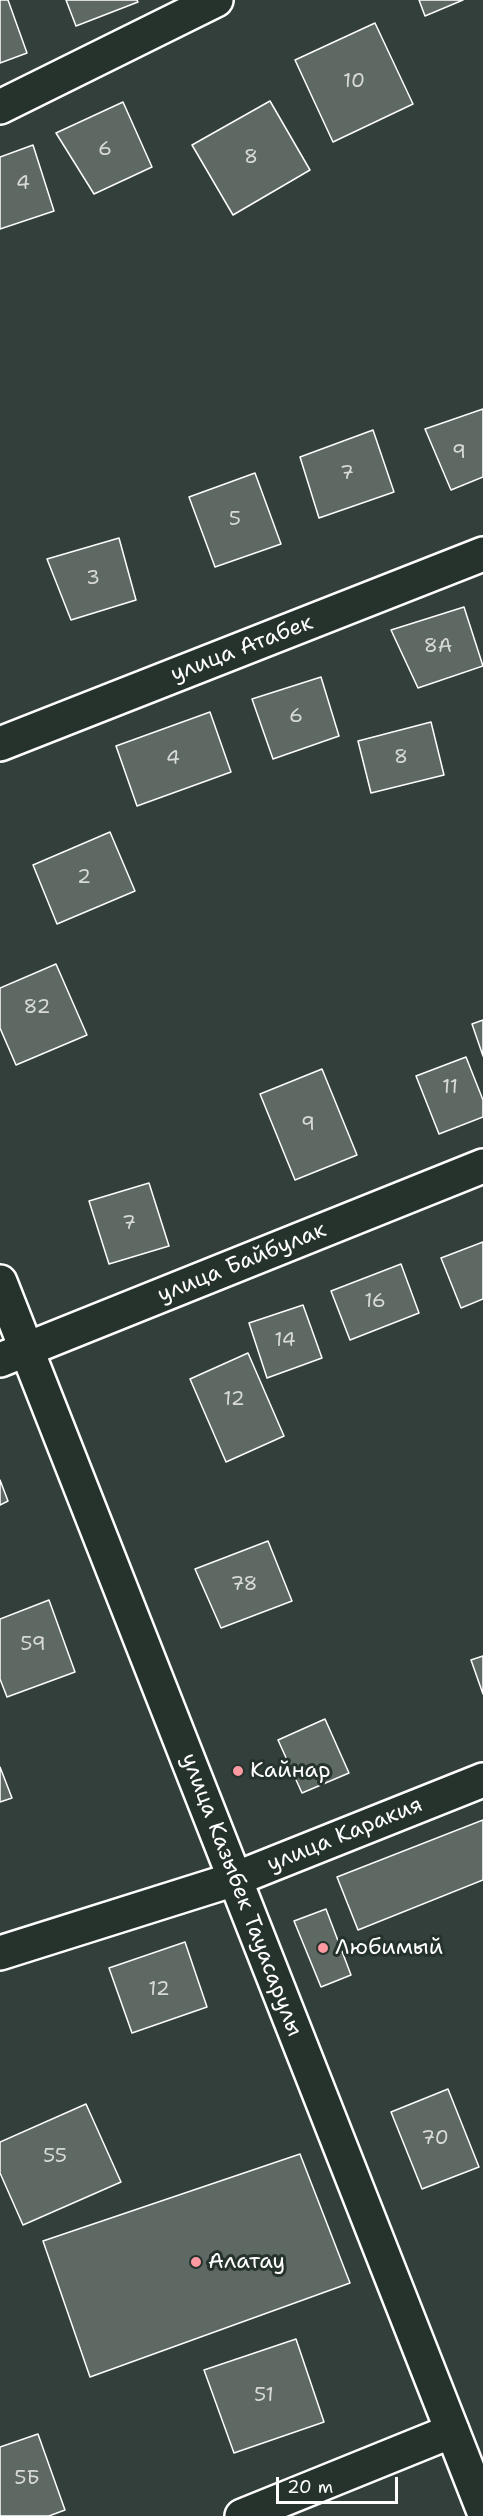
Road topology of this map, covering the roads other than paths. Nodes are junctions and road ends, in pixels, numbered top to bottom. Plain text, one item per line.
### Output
1 (216, 0) edge
2 (0, 108) edge
3 (483, 554) edge
4 (0, 744) edge
5 (483, 1166) edge
6 (0, 1282) edge
7 (13, 1355) edge
8 (483, 1780) edge
9 (235, 1879) junction
10 (0, 1953) edge
11 (452, 2431) junction
12 (483, 2509) edge
13 (242, 2516) edge

1 - 2 street
3 - 4 street, улица Атабек
5 - 7 street, улица Байбулак
6 - 7 street, улица Казыбек Тауасарулы
7 - 9 street, улица Казыбек Тауасарулы
8 - 9 street, улица Каракия
9 - 10 street, улица Каракия
9 - 11 street, улица Казыбек Тауасарулы
11 - 12 street, улица Казыбек Тауасарулы
11 - 13 street

